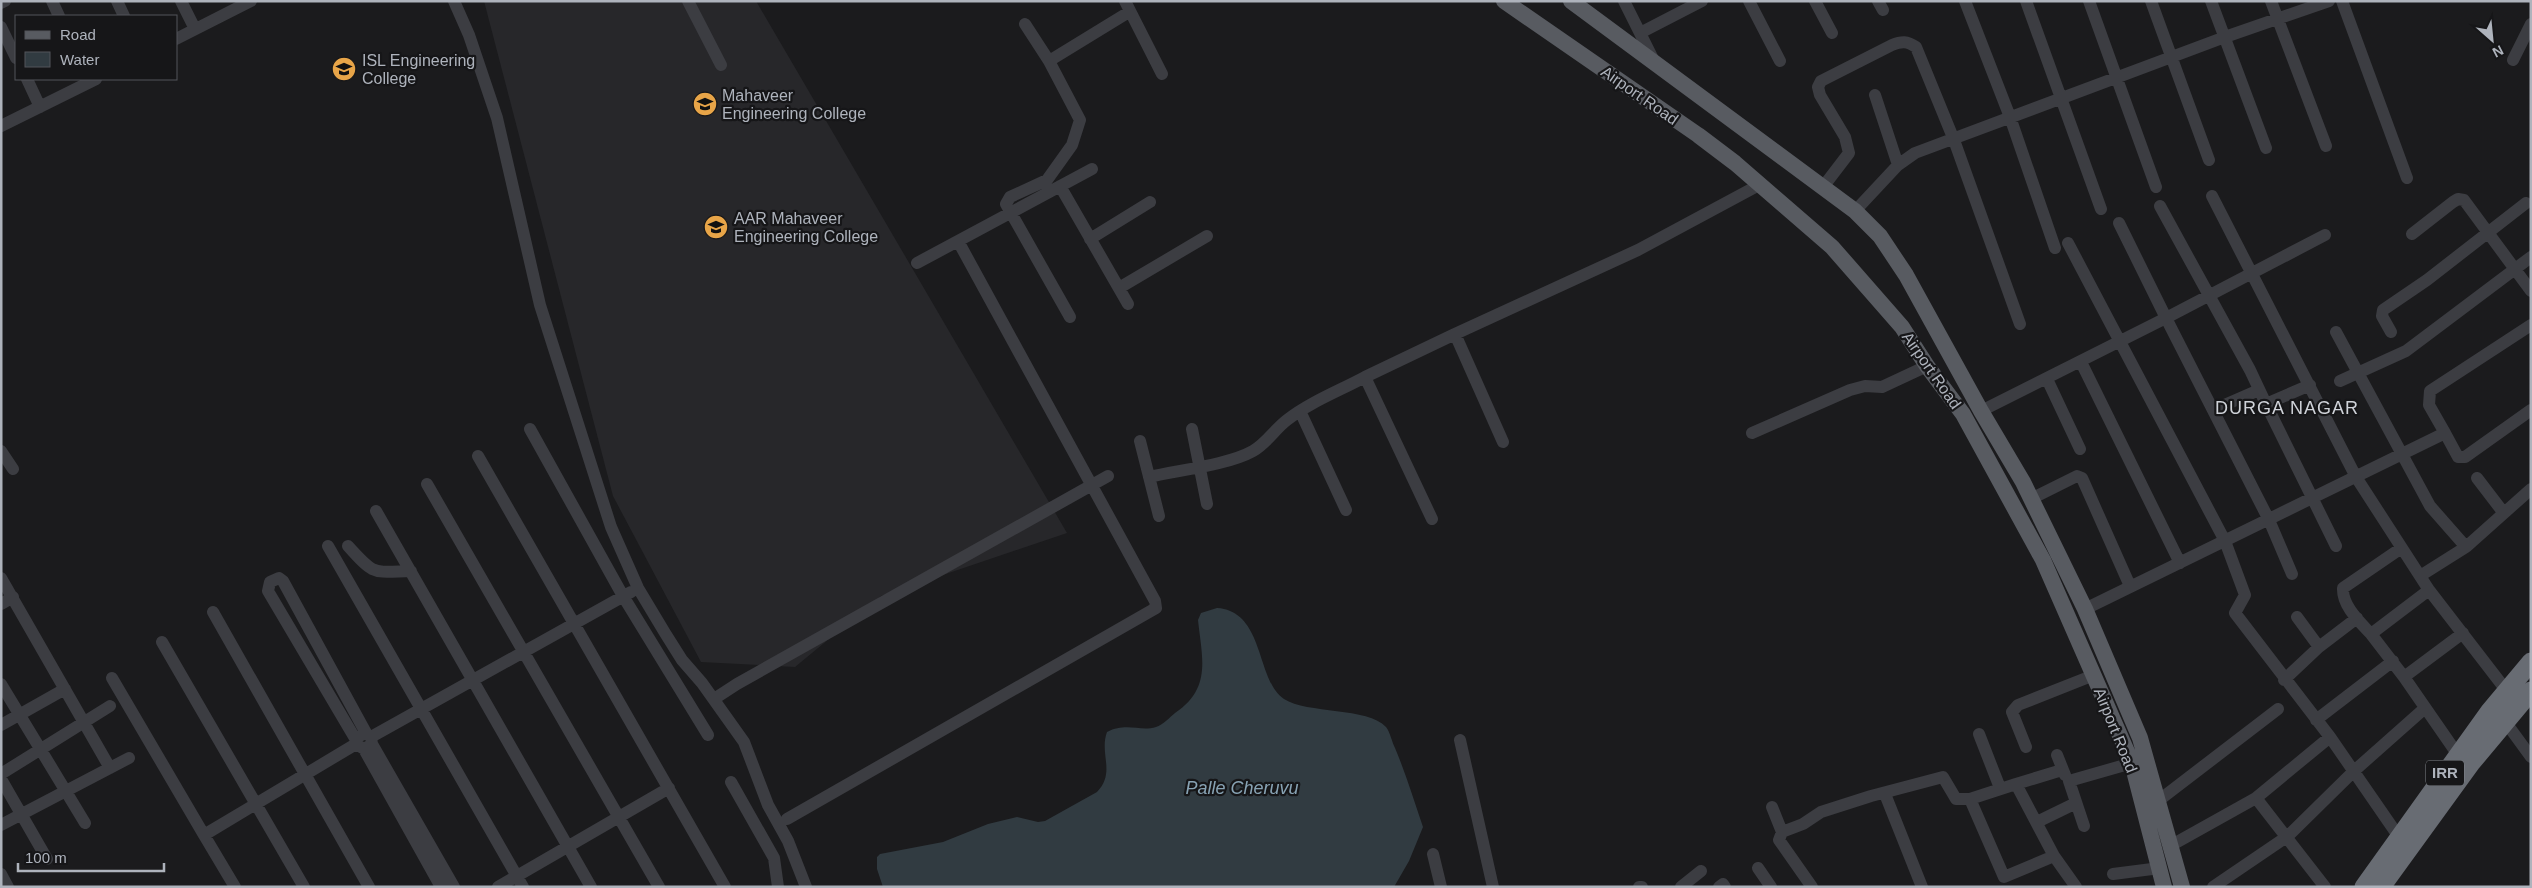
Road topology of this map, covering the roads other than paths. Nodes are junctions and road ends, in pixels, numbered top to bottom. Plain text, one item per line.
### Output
1 (5, 1) edge
2 (52, 1) edge
3 (117, 1) edge
4 (181, 1) edge
5 (454, 1) edge
6 (688, 1) edge
7 (1504, 1) edge
8 (1571, 1) edge
9 (1624, 1) edge
10 (1702, 1) edge
11 (1749, 1) edge
12 (1815, 1) edge
13 (1965, 1) edge
14 (2026, 1) edge
15 (2089, 1) edge
16 (2151, 1) edge
17 (2211, 1) edge
18 (2271, 1) edge
19 (2329, 1) edge
20 (2342, 1) edge
21 (250, 2) edge
22 (1, 3) edge
23 (1127, 7) edge
24 (59, 15) edge
25 (124, 15) edge
26 (2278, 20) junction
27 (1025, 24) dead end
28 (2531, 24) edge
29 (1, 27) edge
30 (195, 30) junction
31 (1640, 33) junction
32 (1832, 33) dead end
33 (2224, 37) junction
34 (178, 38) edge
35 (15, 56) edge
36 (2171, 58) junction
37 (2513, 60) dead end
38 (1049, 61) junction
39 (1780, 61) dead end
40 (1654, 62) junction
41 (721, 65) dead end
42 (1162, 74) dead end
43 (2118, 77) junction
44 (26, 80) edge
45 (92, 80) edge
46 (1875, 96) dead end
47 (2062, 99) junction
48 (40, 107) junction
49 (2010, 117) junction
50 (1, 126) edge
51 (1954, 140) junction
52 (2326, 146) dead end
53 (2266, 148) dead end
54 (2209, 160) dead end
55 (1898, 164) junction
56 (1092, 169) dead end
57 (2407, 178) dead end
58 (1759, 185) junction
59 (1060, 186) junction
60 (1823, 187) junction
61 (2156, 187) dead end
62 (2212, 196) dead end
63 (1150, 202) dead end
64 (2526, 203) dead end
65 (2160, 206) dead end
66 (2101, 208) dead end
67 (1855, 211) junction
68 (1011, 213) junction
69 (2119, 223) dead end
70 (2488, 232) junction
71 (2412, 234) dead end
72 (2325, 235) dead end
73 (1207, 236) dead end
74 (1090, 239) junction
75 (958, 241) junction
76 (2068, 243) dead end
77 (2055, 248) dead end
78 (2531, 256) edge
79 (917, 264) dead end
80 (2516, 270) junction
81 (2252, 273) junction
82 (1119, 288) junction
83 (2531, 291) edge
84 (2209, 295) junction
85 (1128, 304) dead end
86 (1070, 317) dead end
87 (2166, 318) junction
88 (2020, 324) dead end
89 (2531, 325) edge
90 (2336, 332) dead end
91 (2391, 332) dead end
92 (1456, 334) junction
93 (2120, 341) junction
94 (2081, 362) junction
95 (1927, 366) junction
96 (2359, 374) junction
97 (1365, 378) junction
98 (2047, 379) junction
99 (2340, 381) dead end
100 (2310, 385) junction
101 (2259, 390) junction
102 (2266, 404) junction
103 (2213, 410) junction
104 (2531, 410) edge
105 (1300, 411) junction
106 (1981, 411) junction
107 (530, 428) dead end
108 (1192, 429) dead end
109 (1752, 433) dead end
110 (2445, 433) junction
111 (1140, 441) dead end
112 (1503, 442) dead end
113 (2080, 449) dead end
114 (1, 451) edge
115 (2401, 455) junction
116 (478, 456) dead end
117 (1199, 466) junction
118 (13, 469) dead end
119 (1108, 476) dead end
120 (1150, 477) junction
121 (2356, 477) junction
122 (2477, 478) dead end
123 (427, 484) dead end
124 (1093, 484) junction
125 (2531, 489) edge
126 (2311, 498) junction
127 (2031, 499) junction
128 (1207, 504) dead end
129 (1346, 510) dead end
130 (376, 511) dead end
131 (2503, 512) junction
132 (1159, 516) dead end
133 (1432, 519) dead end
134 (2269, 520) junction
135 (2224, 542) junction
136 (328, 546) dead end
137 (348, 546) dead end
138 (2336, 546) dead end
139 (2466, 547) junction
140 (2400, 549) junction
141 (2180, 563) junction
142 (411, 571) junction
143 (2292, 574) dead end
144 (2420, 576) junction
145 (1, 578) edge
146 (2130, 586) junction
147 (638, 588) junction
148 (2428, 590) junction
149 (623, 596) junction
150 (13, 597) junction
151 (1, 604) edge
152 (2085, 609) junction
153 (213, 612) dead end
154 (2297, 616) dead end
155 (2068, 617) junction
156 (2357, 618) junction
157 (574, 623) junction
158 (2463, 633) junction
159 (2371, 634) junction
160 (162, 642) dead end
161 (2319, 647) junction
162 (524, 651) junction
163 (2393, 661) junction
164 (2531, 662) edge
165 (2094, 675) junction
166 (2404, 677) junction
167 (112, 678) dead end
168 (474, 680) junction
169 (2284, 680) junction
170 (1, 684) edge
171 (65, 689) junction
172 (2506, 690) junction
173 (2531, 691) edge
174 (714, 699) junction
175 (110, 706) dead end
176 (423, 708) junction
177 (2425, 708) junction
178 (2278, 709) dead end
179 (20, 714) junction
180 (2316, 720) junction
181 (2504, 720) junction
182 (85, 723) junction
183 (1, 725) edge
184 (1979, 734) dead end
185 (708, 735) dead end
186 (2330, 738) junction
187 (1460, 740) dead end
188 (364, 741) junction
189 (2026, 747) dead end
190 (42, 749) junction
191 (2057, 755) dead end
192 (2458, 755) junction
193 (2531, 757) edge
194 (129, 758) dead end
195 (2132, 764) junction
196 (110, 768) junction
197 (2354, 771) junction
198 (1, 774) edge
199 (305, 774) junction
200 (2065, 776) junction
201 (1, 779) edge
202 (732, 782) dead end
203 (2016, 784) junction
204 (668, 788) junction
205 (2000, 788) junction
206 (67, 790) junction
207 (1885, 794) junction
208 (2256, 798) junction
209 (1970, 799) junction
210 (2158, 801) junction
211 (2076, 803) junction
212 (255, 804) junction
213 (1772, 807) dead end
214 (22, 814) junction
215 (619, 817) junction
216 (787, 818) dead end
217 (2037, 822) junction
218 (85, 823) dead end
219 (1, 825) edge
220 (2084, 826) dead end
221 (1782, 832) junction
222 (204, 835) junction
223 (2288, 836) junction
224 (2399, 837) junction
225 (568, 846) junction
226 (2170, 846) junction
227 (1433, 854) dead end
228 (2054, 856) junction
229 (48, 859) dead end
230 (1758, 868) dead end
231 (2160, 868) junction
232 (1702, 871) dead end
233 (1, 874) edge
234 (2113, 874) dead end
235 (520, 881) edge
236 (8, 887) edge
237 (235, 887) edge
238 (304, 887) edge
239 (369, 887) edge
240 (441, 887) edge
241 (454, 887) edge
242 (498, 887) edge
243 (591, 887) edge
244 (659, 887) edge
245 (725, 887) edge
246 (778, 887) edge
247 (806, 887) edge
248 (1441, 887) edge
249 (1493, 887) edge
250 (1681, 887) edge
251 (1719, 887) edge
252 (1725, 887) edge
253 (1771, 887) edge
254 (1812, 887) edge
255 (1922, 887) edge
256 (2076, 887) edge
257 (2164, 887) edge
258 (2182, 887) edge
259 (2212, 887) edge
260 (2324, 887) edge
261 (2364, 887) edge
262 (2381, 887) edge

1 - 22 street
2 - 24 street
3 - 25 street
4 - 30 street
5 - 147 street
6 - 41 street
7 - 58 main road, Airport Road
8 - 40 main road, Airport Road
9 - 31 street, Airport Road
10 - 31 street
11 - 39 street
12 - 32 street
13 - 49 street
14 - 47 street
15 - 43 street
16 - 36 street
17 - 33 street
18 - 26 street
19 - 26 street
20 - 57 street
21 - 30 street
23 - 38 street
23 - 42 street
26 - 33 street
26 - 52 street
27 - 38 street
28 - 37 street
29 - 35 street
30 - 34 street
31 - 40 street, Airport Road
33 - 36 street
33 - 53 street
36 - 43 street
36 - 54 street
38 - 68 street
40 - 60 main road, Airport Road
43 - 47 street
43 - 61 street
44 - 48 street
45 - 48 street
46 - 55 street
47 - 49 street
47 - 66 street
48 - 50 street
49 - 51 street
49 - 77 street
51 - 55 street
51 - 60 street
51 - 88 street
55 - 67 street
56 - 59 street
58 - 92 street
58 - 95 main road, Airport Road
59 - 68 street
59 - 74 street
60 - 67 main road, Airport Road
62 - 81 street
63 - 74 street
64 - 70 street
65 - 84 street
67 - 106 main road, Airport Road
68 - 75 street
68 - 86 street
69 - 87 street
70 - 71 street
70 - 80 street
70 - 91 street
72 - 81 street
73 - 82 street
74 - 82 street
75 - 79 street
75 - 124 street
76 - 93 street
78 - 80 street
80 - 83 street
80 - 96 street
81 - 84 street
81 - 100 street
82 - 85 street
84 - 87 street
84 - 101 street
87 - 93 street
87 - 103 street
89 - 110 street
90 - 96 street
92 - 97 street
92 - 112 street
93 - 94 street
93 - 135 street
94 - 98 street
94 - 141 street
95 - 109 street
95 - 155 main road, Airport Road
96 - 99 street
96 - 115 street
97 - 105 street
97 - 133 street
98 - 106 street
98 - 113 street
100 - 102 street
100 - 121 street
101 - 102 street
101 - 103 street
102 - 126 street
103 - 134 street
104 - 110 street
105 - 117 street
105 - 129 street
106 - 127 main road, Airport Road
107 - 149 street
108 - 117 street
110 - 115 street
111 - 120 street
114 - 118 street
115 - 121 street
115 - 139 street
116 - 157 street
117 - 120 street
117 - 128 street
119 - 124 street
120 - 132 street
121 - 126 street
121 - 140 street
122 - 131 street
123 - 162 street
124 - 174 street
124 - 216 street
125 - 131 street
126 - 134 street
126 - 138 street
127 - 146 street
127 - 152 main road, Airport Road
130 - 142 street
131 - 139 street
134 - 135 street
134 - 143 street
135 - 141 street
135 - 169 street
136 - 176 street
137 - 142 street
139 - 144 street
140 - 144 street
140 - 156 street
141 - 146 street
142 - 168 street
144 - 148 street
145 - 150 street
146 - 152 street
147 - 149 street
147 - 174 street
148 - 158 street
148 - 159 street
149 - 157 street
149 - 185 street
150 - 151 street
150 - 171 street
152 - 155 main road
152 - 210 main road, Airport Road
153 - 199 street
154 - 161 street
155 - 165 main road, Airport Road
156 - 159 street
156 - 161 street
157 - 162 street
157 - 204 street
158 - 166 street
158 - 172 street
159 - 163 street
160 - 212 street
161 - 169 street
162 - 168 street
162 - 215 street
163 - 166 street
163 - 180 street
164 - 172 highway, IRR
165 - 189 street
165 - 195 main road, Airport Road
166 - 177 street
167 - 222 street
168 - 176 street
168 - 225 street
169 - 180 street
170 - 179 street
171 - 179 street
171 - 182 street
172 - 192 highway, IRR
173 - 181 highway, IRR
174 - 247 street
175 - 182 street
176 - 188 street
176 - 235 street
177 - 192 street
177 - 197 street
178 - 210 street
179 - 183 street
179 - 190 street
180 - 186 street
181 - 193 street
181 - 262 highway, IRR
182 - 190 street
182 - 196 street
184 - 205 street
186 - 197 street
186 - 208 street
187 - 249 street
188 - 188 street
188 - 199 street
188 - 240 street
188 - 241 street
190 - 198 street
190 - 206 street
191 - 200 street
192 - 224 highway, IRR
194 - 196 street
195 - 200 street
195 - 231 main road, Airport Road
196 - 206 street
197 - 223 street
197 - 224 street
199 - 212 street
199 - 239 street
200 - 203 street
200 - 211 street
201 - 214 street
202 - 246 street
203 - 205 street
203 - 217 street
204 - 215 street
204 - 245 street
205 - 209 street
206 - 214 street
206 - 218 street
207 - 209 street
207 - 221 street
207 - 255 street
208 - 223 street
208 - 226 street
209 - 228 street
210 - 226 main road, Airport Road
211 - 217 street
211 - 220 street
212 - 222 street
212 - 238 street
213 - 221 street
214 - 219 street
214 - 229 street
215 - 225 street
215 - 244 street
217 - 228 street
221 - 254 street
222 - 237 street
223 - 259 street
223 - 260 street
224 - 261 highway, IRR
225 - 235 street
225 - 243 street
226 - 258 main road, Airport Road
227 - 248 street
228 - 256 street
230 - 253 street
231 - 234 street
231 - 257 main road, Airport Road
232 - 250 street
233 - 236 street
235 - 242 street
251 - 252 street

